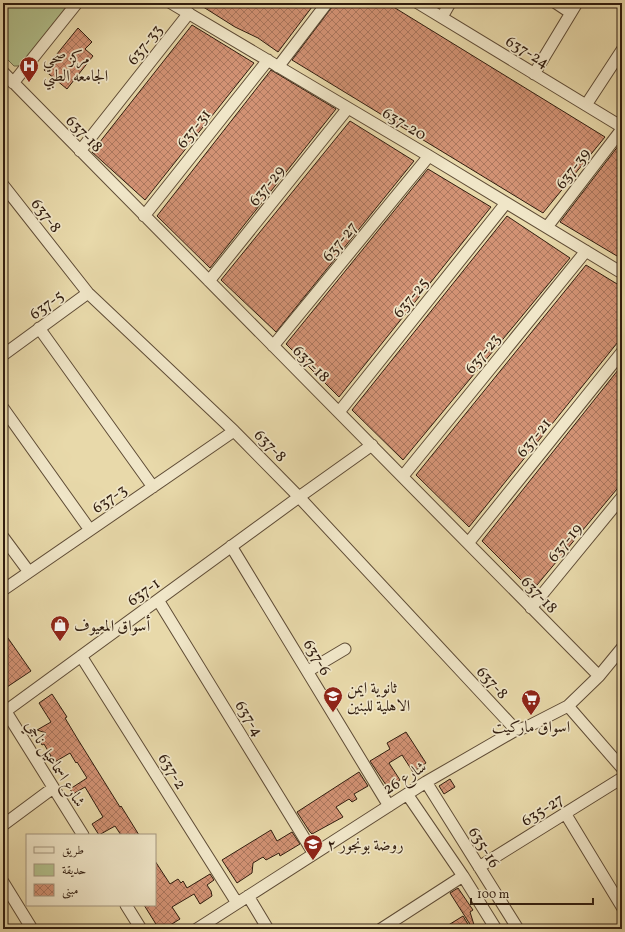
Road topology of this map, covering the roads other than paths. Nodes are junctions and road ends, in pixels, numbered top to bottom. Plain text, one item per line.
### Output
1 (77, 3) edge
2 (171, 3) edge
3 (327, 3) edge
4 (418, 3) edge
5 (450, 3) edge
6 (556, 3) edge
7 (577, 3) edge
8 (189, 13) junction
9 (571, 13) junction
10 (442, 18) junction
11 (622, 50) edge
12 (268, 60) junction
13 (278, 67) junction
14 (3, 72) edge
15 (534, 74) junction
16 (13, 83) junction
17 (586, 105) junction
18 (348, 108) junction
19 (622, 128) edge
20 (80, 151) junction
21 (429, 156) junction
22 (3, 185) edge
23 (506, 202) junction
24 (144, 216) junction
25 (547, 227) junction
26 (586, 250) junction
27 (622, 273) edge
28 (209, 281) junction
29 (88, 293) junction
30 (39, 328) junction
31 (273, 346) junction
32 (622, 352) edge
33 (3, 355) edge
34 (3, 408) edge
35 (339, 412) junction
36 (234, 431) junction
37 (372, 445) junction
38 (403, 476) junction
39 (153, 487) junction
40 (299, 496) junction
41 (622, 497) edge
42 (90, 530) junction
43 (3, 537) edge
44 (468, 542) junction
45 (231, 546) junction
46 (29, 572) junction
47 (3, 590) edge
48 (158, 600) junction
49 (531, 608) junction
50 (622, 648) edge
51 (345, 649) dead end
52 (81, 656) junction
53 (308, 671) junction
54 (599, 676) junction
55 (568, 706) junction
56 (4, 711) edge
57 (516, 730) junction
58 (622, 768) edge
59 (622, 778) edge
60 (426, 782) junction
61 (53, 788) junction
62 (407, 794) junction
63 (389, 806) junction
64 (565, 814) junction
65 (3, 826) edge
66 (82, 834) edge
67 (314, 854) junction
68 (479, 867) junction
69 (463, 876) junction
70 (3, 882) edge
71 (248, 896) junction
72 (237, 903) junction
73 (127, 906) edge
74 (622, 907) edge
75 (32, 929) edge
76 (141, 929) edge
77 (197, 929) edge
78 (268, 929) edge
79 (381, 929) edge
80 (496, 929) edge
81 (518, 929) edge

1 - 16 street
2 - 8 street, 637-20
3 - 13 street
4 - 10 street, 637-24
5 - 10 street
6 - 9 street
7 - 9 street
8 - 12 street, 637-20
8 - 20 street, 637-33
9 - 15 street
10 - 15 street, 637-24
11 - 17 street
12 - 13 street, 637-20
12 - 24 street, 637-31
13 - 18 street, 637-20
14 - 16 street, 637-18
15 - 17 street, 637-24
16 - 20 street, 637-18
17 - 19 street, 637-24
18 - 21 street, 637-20
18 - 28 street, 637-29
19 - 25 street, 637-39
20 - 24 street, 637-18
21 - 23 street, 637-20
21 - 31 street, 637-27
22 - 29 street, 637-8
23 - 25 street, 637-20
23 - 35 street, 637-25
24 - 28 street, 637-18
25 - 26 street, 637-20
26 - 27 street, 637-20
26 - 38 street, 637-23
28 - 31 street, 637-18
29 - 30 street, 637-5
29 - 36 street, 637-8
30 - 33 street, 637-5
30 - 39 street
31 - 35 street, 637-18
32 - 44 street, 637-21
34 - 42 street
35 - 37 street, 637-18
36 - 39 street, 637-3
36 - 40 street, 637-8
37 - 38 street, 637-18
37 - 40 street, 637-1
38 - 44 street, 637-18
39 - 42 street, 637-3
40 - 45 street, 637-1
40 - 57 street, 637-8
41 - 49 street, 637-19
42 - 46 street, 637-3
43 - 46 street
44 - 49 street, 637-18
45 - 48 street, 637-1
45 - 53 street, 637-6
46 - 47 street, 637-3
48 - 52 street, 637-1
48 - 67 street, 637-4
49 - 54 street, 637-18
50 - 54 street, شارع 26
51 - 53 street
52 - 56 street, 637-1
52 - 72 street, 637-2
53 - 63 street, 637-6
54 - 55 street, شارع 26
55 - 57 street, شارع 26
55 - 58 street
56 - 61 street, شارع اسماعيل ناجي
57 - 60 street, شارع 26
59 - 64 street, 635-27
60 - 62 street, شارع 26
60 - 68 street, 635-16
61 - 65 street
61 - 66 street, شارع اسماعيل ناجي
62 - 63 street, شارع 26
62 - 69 street
63 - 67 street, شارع 26
64 - 68 street, 635-27
64 - 74 street
67 - 71 street, شارع 26
68 - 81 street, 635-16
69 - 79 street
69 - 80 street
70 - 75 street
71 - 72 street, شارع 26
71 - 78 street
72 - 77 street, شارع 26
73 - 76 street

